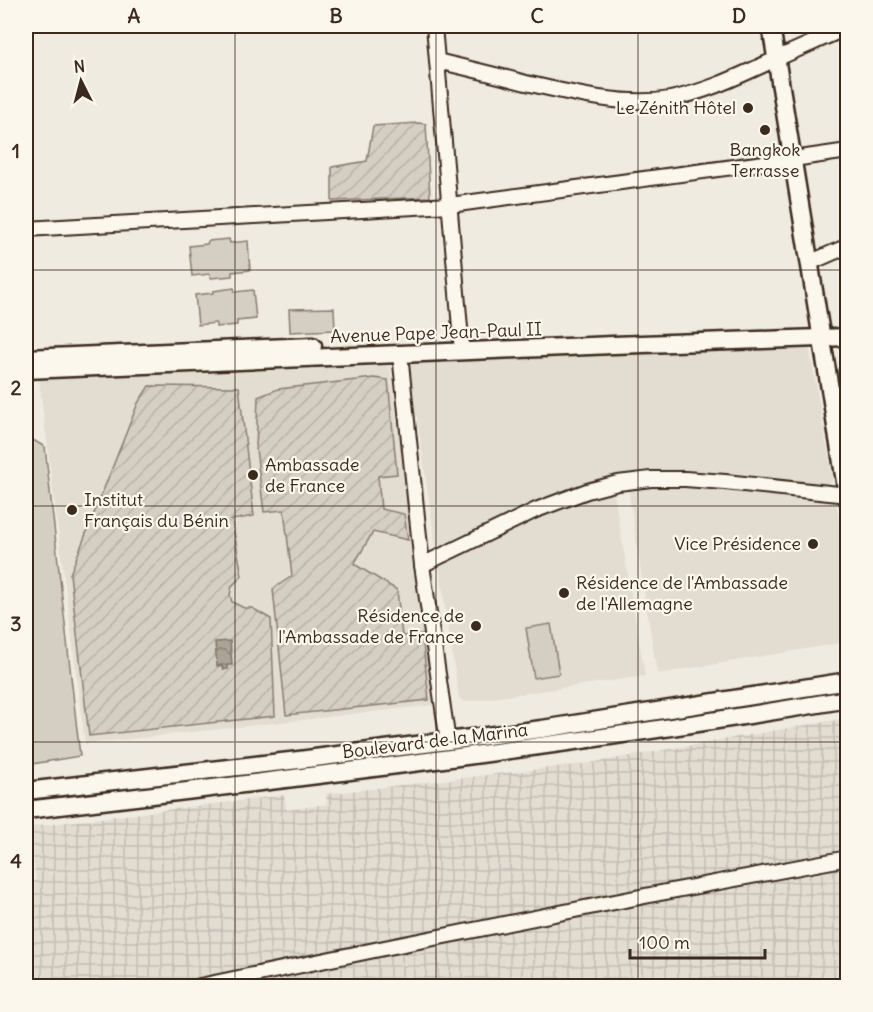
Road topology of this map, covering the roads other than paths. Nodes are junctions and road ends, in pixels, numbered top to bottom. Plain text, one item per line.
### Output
1 (434, 26) edge
2 (771, 26) edge
3 (848, 27) edge
4 (777, 58) junction
5 (437, 61) junction
6 (848, 151) edge
7 (793, 159) junction
8 (450, 205) junction
9 (26, 229) edge
10 (848, 246) edge
11 (809, 263) junction
12 (848, 326) edge
13 (821, 333) junction
14 (848, 337) edge
15 (462, 346) junction
16 (399, 354) junction
17 (26, 358) edge
18 (26, 370) edge
19 (847, 495) edge
20 (848, 500) edge
21 (423, 565) junction
22 (848, 681) edge
23 (848, 699) edge
24 (447, 741) junction
25 (26, 791) edge
26 (26, 810) edge
27 (848, 858) edge
28 (200, 987) edge

1 - 5 street
2 - 4 main road
3 - 4 street
4 - 5 street
4 - 7 main road
5 - 8 street
6 - 7 street
7 - 8 street
7 - 11 main road
8 - 9 street
8 - 15 street
10 - 11 street
11 - 13 main road
12 - 13 main road, Avenue Pape Jean-Paul II
13 - 14 main road, Avenue Pape Jean-Paul II
13 - 15 main road, Avenue Pape Jean-Paul II
13 - 19 main road
15 - 16 main road, Avenue Pape Jean-Paul II
15 - 17 main road, Avenue Pape Jean-Paul II
16 - 18 main road, Avenue Pape Jean-Paul II
16 - 21 street
19 - 20 main road
19 - 21 street
21 - 24 street
22 - 24 main road, Boulevard de la Marina
23 - 26 main road, Boulevard de la Marina
24 - 25 main road, Boulevard de la Marina
27 - 28 street

